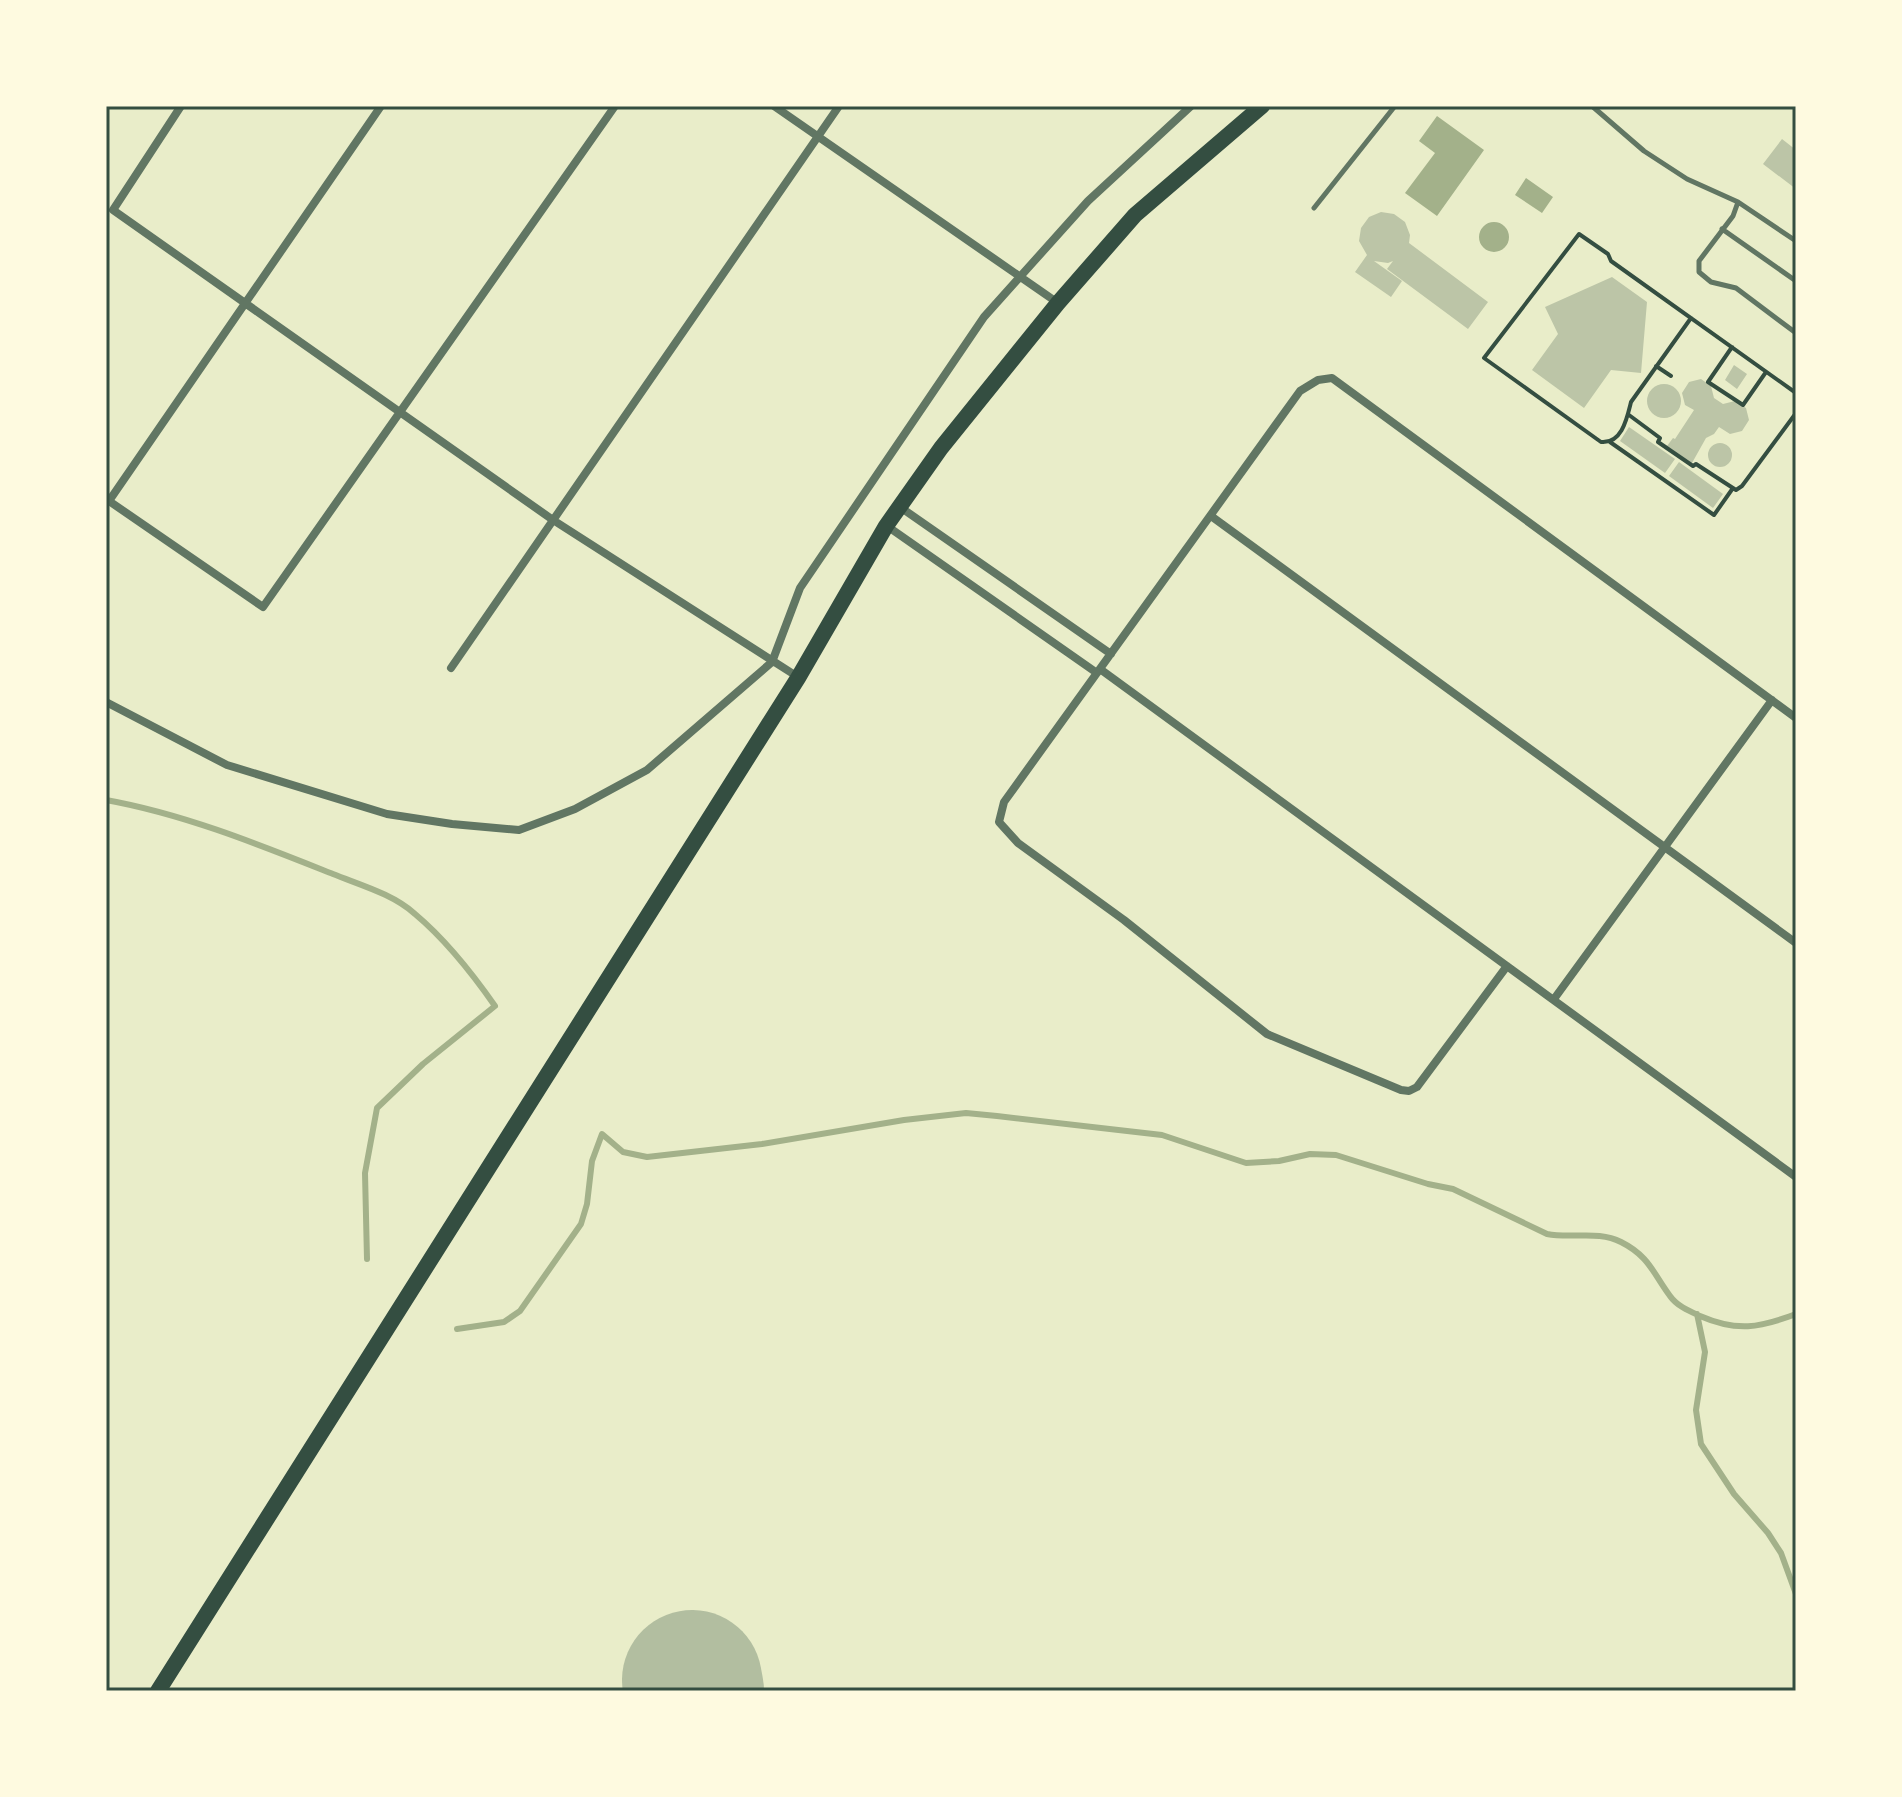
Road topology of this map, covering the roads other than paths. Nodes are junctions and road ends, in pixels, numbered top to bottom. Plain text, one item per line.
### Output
1 (181, 106) edge
2 (381, 106) edge
3 (615, 106) edge
4 (774, 106) edge
5 (839, 106) edge
6 (1191, 106) edge
7 (1262, 106) edge
8 (1395, 106) edge
9 (1592, 106) edge
10 (818, 136) junction
11 (1738, 202) junction
12 (1314, 208) dead end
13 (1722, 229) junction
14 (1796, 241) edge
15 (1020, 277) junction
16 (1796, 281) edge
17 (1058, 303) junction
18 (244, 304) junction
19 (1796, 333) edge
20 (400, 413) junction
21 (900, 507) junction
22 (1211, 516) junction
23 (553, 520) junction
24 (886, 526) junction
25 (1111, 654) junction
26 (772, 662) junction
27 (451, 668) dead end
28 (1098, 671) junction
29 (798, 678) junction
30 (1772, 700) junction
31 (106, 702) edge
32 (1796, 718) edge
33 (1662, 847) junction
34 (1796, 943) edge
35 (1507, 966) junction
36 (1554, 999) junction
37 (1796, 1177) edge
38 (158, 1691) edge

1 - 18 street
2 - 18 street
3 - 20 street
4 - 10 street
5 - 10 street
6 - 15 street
7 - 17 main road
8 - 12 lane
9 - 11 lane
10 - 15 street
10 - 23 street
11 - 13 lane
11 - 14 lane
13 - 16 lane
13 - 19 lane
15 - 17 street
15 - 26 street
17 - 21 main road
18 - 20 street
18 - 20 street
20 - 23 street
21 - 24 main road
21 - 25 street
22 - 25 street
22 - 30 street
22 - 33 street
23 - 26 street
23 - 27 street
24 - 28 street
24 - 29 main road
25 - 28 street
26 - 29 street
26 - 31 street
28 - 35 street
28 - 35 street
29 - 38 main road
30 - 32 street
30 - 33 street
33 - 34 street
33 - 36 street
35 - 36 street
36 - 37 street

